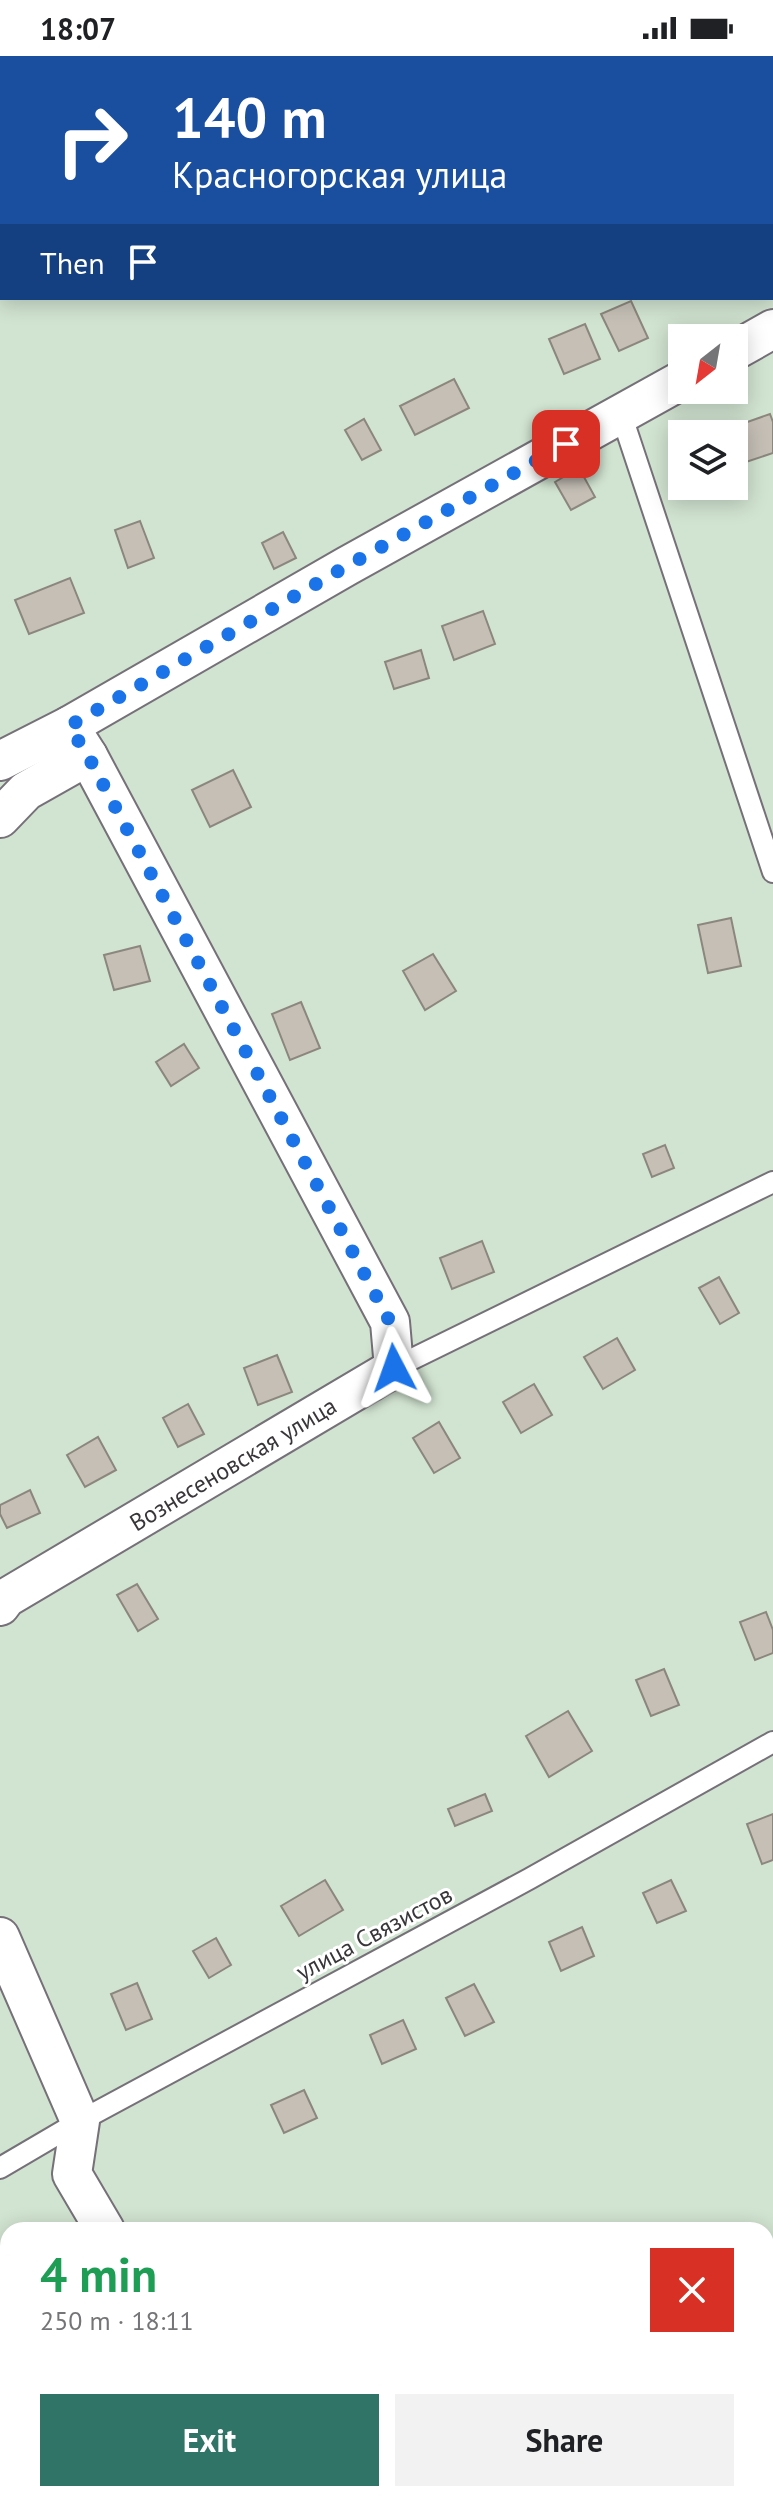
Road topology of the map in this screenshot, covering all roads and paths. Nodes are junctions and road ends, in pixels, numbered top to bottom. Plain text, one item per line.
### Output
1 (773, 329) edge
2 (748, 343) edge
3 (668, 388) edge
4 (621, 414) junction
5 (79, 741) junction
6 (0, 761) edge
7 (0, 818) edge
8 (773, 872) edge
9 (773, 1182) edge
10 (394, 1368) junction
11 (0, 1606) edge
12 (773, 1742) edge
13 (2, 1947) edge
14 (80, 2121) junction
15 (0, 2168) edge
16 (100, 2222) edge

1 - 2 street
3 - 4 street
4 - 5 street
4 - 8 lane
5 - 6 street
5 - 7 street
5 - 10 street
9 - 10 lane, Вознесеновская улица
10 - 11 street, Вознесеновская улица
12 - 14 lane, улица Связистов
13 - 14 street
14 - 15 lane, улица Связистов
14 - 16 street

